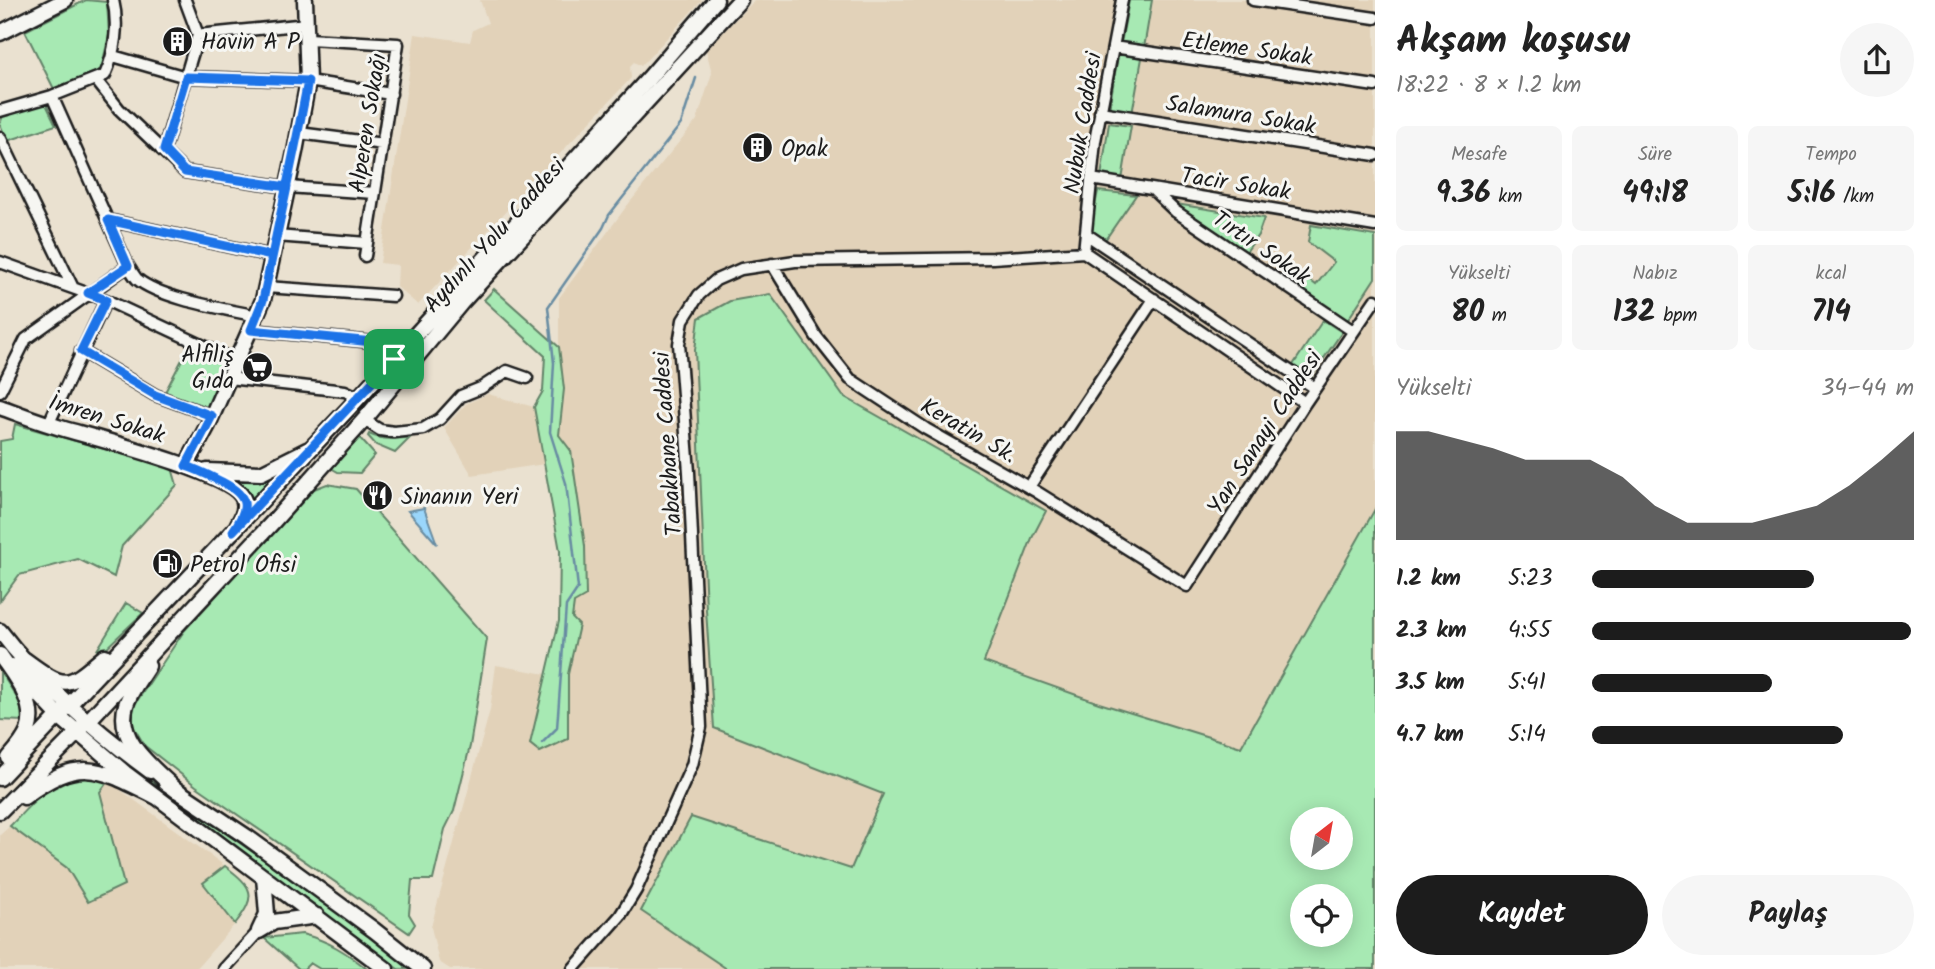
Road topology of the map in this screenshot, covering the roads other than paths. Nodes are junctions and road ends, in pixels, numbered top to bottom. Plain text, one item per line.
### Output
1 (65, 0) edge
2 (113, 0) edge
3 (185, 0) edge
4 (305, 0) edge
5 (716, 0) edge
6 (740, 0) edge
7 (1122, 0) edge
8 (1253, 0) edge
9 (1375, 18) edge
10 (308, 31) junction
11 (0, 33) edge
12 (198, 35) junction
13 (1113, 47) junction
14 (113, 56) junction
15 (186, 77) junction
16 (96, 80) junction
17 (308, 81) junction
18 (1375, 86) edge
19 (391, 94) junction
20 (52, 96) junction
21 (0, 111) edge
22 (1100, 112) junction
23 (299, 132) junction
24 (0, 137) edge
25 (383, 145) junction
26 (164, 150) junction
27 (1375, 155) edge
28 (1091, 179) junction
29 (287, 187) junction
30 (1153, 190) junction
31 (375, 193) junction
32 (108, 220) junction
33 (1375, 226) edge
34 (1086, 234) junction
35 (276, 236) junction
36 (367, 243) junction
37 (1084, 252) junction
38 (272, 256) junction
39 (365, 256) dead end
40 (0, 262) edge
41 (772, 264) junction
42 (128, 266) junction
43 (72, 286) junction
44 (266, 287) junction
45 (88, 293) junction
46 (393, 296) dead end
47 (1154, 299) junction
48 (106, 300) junction
49 (1375, 300) edge
50 (254, 323) junction
51 (1353, 331) junction
52 (81, 351) junction
53 (394, 359) junction
54 (236, 361) junction
55 (228, 378) junction
56 (527, 378) dead end
57 (1315, 388) junction
58 (0, 390) edge
59 (358, 397) junction
60 (1305, 402) junction
61 (0, 407) edge
62 (212, 416) junction
63 (364, 420) junction
64 (48, 425) junction
65 (309, 449) junction
66 (186, 466) junction
67 (202, 471) junction
68 (1029, 487) junction
69 (233, 531) junction
70 (1187, 586) joint
71 (146, 621) junction
72 (0, 631) edge
73 (168, 634) junction
74 (0, 653) edge
75 (25, 660) junction
76 (70, 706) junction
77 (60, 717) junction
78 (82, 728) junction
79 (0, 771) edge
80 (0, 778) edge
81 (176, 790) junction
82 (155, 796) junction
83 (0, 813) edge
84 (264, 877) junction
85 (317, 916) junction
86 (259, 931) junction
87 (224, 969) edge
88 (386, 969) edge
89 (423, 969) edge
90 (573, 969) edge

1 - 11 main road
2 - 14 street
3 - 12 street
4 - 10 main road
5 - 53 main road, Aydınlı Yolu Caddesi
6 - 63 main road, Aydınlı Yolu Caddesi
7 - 13 street, Nubuk Caddesi
8 - 9 street
10 - 12 street
10 - 17 main road
10 - 19 street, Alperen Sokağı
12 - 15 street
13 - 18 street, Etleme Sokak
13 - 22 street, Nubuk Caddesi
14 - 15 street
14 - 16 street
15 - 17 street
15 - 26 street
16 - 20 street
16 - 26 street
17 - 19 street
17 - 23 main road
19 - 25 street, Alperen Sokağı
20 - 21 street
20 - 32 street
22 - 27 street, Salamura Sokak
22 - 28 street, Nubuk Caddesi
23 - 25 street
23 - 29 main road
24 - 43 street
25 - 31 street, Alperen Sokağı
26 - 29 street
28 - 30 street, Tacir Sokak
28 - 34 street, Nubuk Caddesi
29 - 31 street
29 - 35 main road
30 - 33 street, Tacir Sokak
30 - 51 street, Tırtır Sokak
31 - 36 street, Alperen Sokağı
32 - 38 street
32 - 42 street
34 - 37 street, Nubuk Caddesi
34 - 57 street
35 - 36 street
35 - 38 main road
36 - 39 street, Alperen Sokağı
37 - 41 street, Tabakhane Caddesi
37 - 47 street
38 - 44 main road
40 - 43 street
41 - 68 street, Keratin Sk.
41 - 90 street, Tabakhane Caddesi
42 - 45 street
42 - 50 street
43 - 45 street
44 - 46 street
44 - 50 main road
45 - 48 street
45 - 58 street
47 - 60 street
47 - 68 street
48 - 52 street
48 - 54 street
49 - 51 street, Yan Sanayi Caddesi
50 - 53 street
50 - 54 main road
51 - 57 street, Yan Sanayi Caddesi
52 - 62 street
52 - 64 street
53 - 59 main road, Aydınlı Yolu Caddesi
54 - 55 main road
55 - 59 street
55 - 62 main road
56 - 63 street
57 - 60 street, Yan Sanayi Caddesi
59 - 65 main road, Aydınlı Yolu Caddesi
60 - 70 street, Yan Sanayi Caddesi
61 - 64 main road, İmren Sokak
62 - 66 main road
63 - 73 main road, Aydınlı Yolu Caddesi
64 - 66 main road, İmren Sokak
65 - 67 main road, İmren Sokak
65 - 69 main road, Aydınlı Yolu Caddesi
66 - 67 main road, İmren Sokak
67 - 69 main road, İmren Sokak
68 - 70 street, Keratin Sk.
69 - 71 main road, Aydınlı Yolu Caddesi
71 - 75 main road
71 - 76 main road, Aydınlı Yolu Caddesi
72 - 75 main road
73 - 78 main road, Aydınlı Yolu Caddesi
73 - 81 main road
74 - 77 main road
74 - 79 main road
75 - 76 main road
76 - 77 main road, Aydınlı Yolu Caddesi
76 - 78 main road
77 - 78 main road
77 - 80 main road
78 - 81 main road
78 - 82 main road
78 - 83 main road, Aydınlı Yolu Caddesi
81 - 89 main road
82 - 83 main road
82 - 84 main road
84 - 85 main road
84 - 86 main road
85 - 86 main road
85 - 88 main road
86 - 87 street

